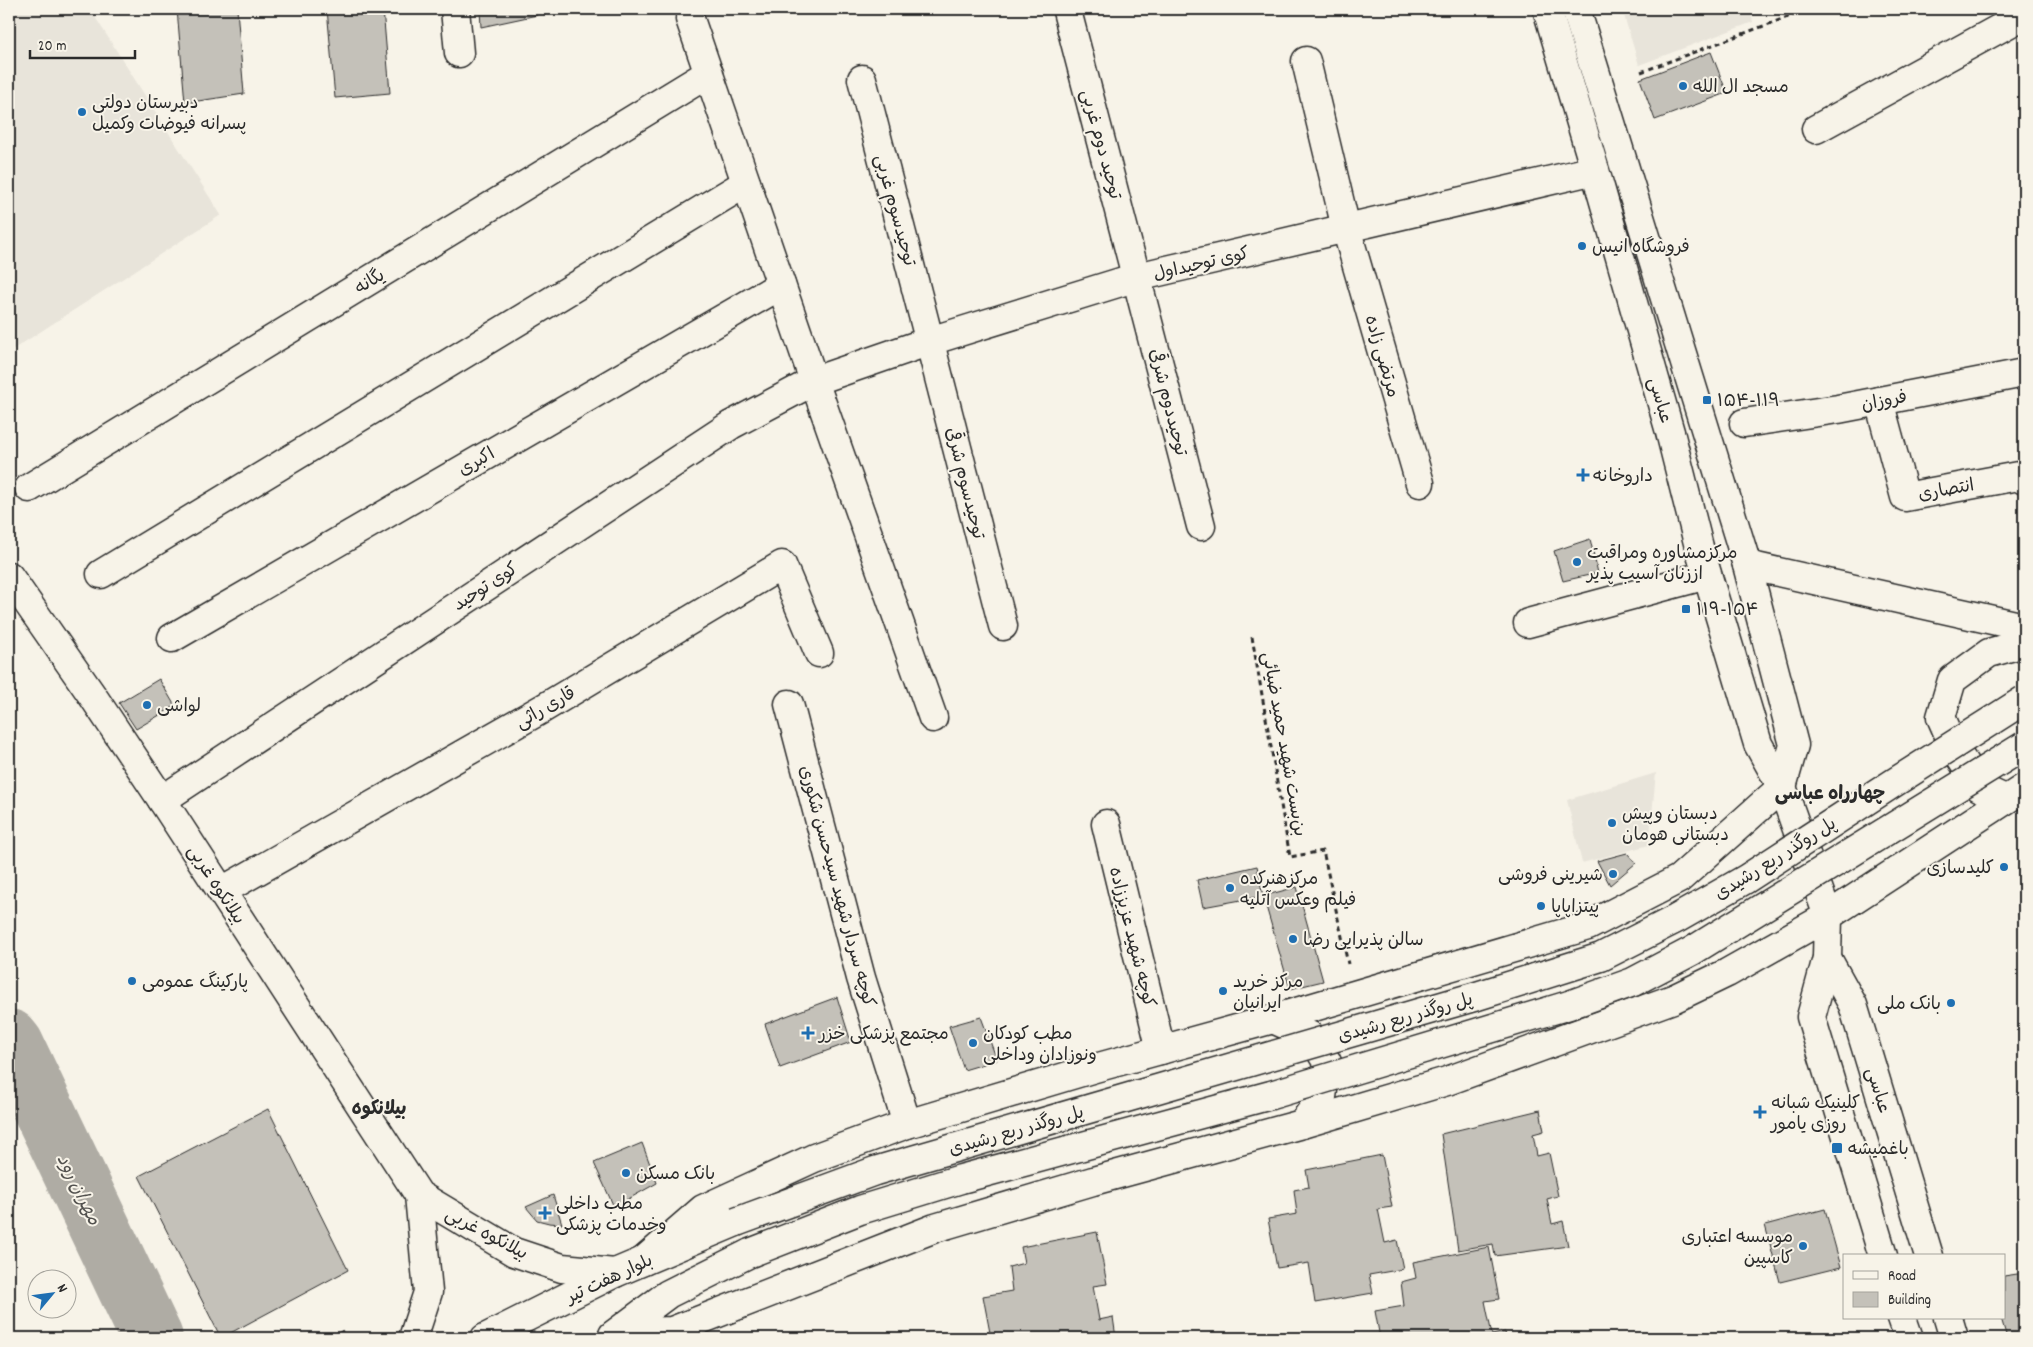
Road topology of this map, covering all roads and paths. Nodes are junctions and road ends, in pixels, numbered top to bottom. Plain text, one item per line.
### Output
1 (456, 9) edge
2 (1547, 9) edge
3 (1576, 9) edge
4 (1809, 9) edge
5 (1068, 11) dead end
6 (2024, 15) edge
7 (690, 19) dead end
8 (459, 52) dead end
9 (1306, 61) dead end
10 (1642, 72) dead end
11 (709, 73) junction
12 (862, 79) dead end
13 (1816, 129) dead end
14 (1595, 170) junction
15 (746, 183) junction
16 (1346, 228) junction
17 (1137, 277) junction
18 (780, 285) junction
19 (930, 341) junction
20 (2024, 372) edge
21 (814, 380) junction
22 (1879, 401) junction
23 (1744, 423) dead end
24 (2024, 480) edge
25 (1420, 483) dead end
26 (29, 488) dead end
27 (1201, 526) dead end
28 (1746, 565) junction
29 (101, 574) dead end
30 (1707, 575) junction
31 (9, 576) edge
32 (1528, 624) dead end
33 (1003, 626) dead end
34 (2024, 627) edge
35 (1252, 637) dead end
36 (172, 638) dead end
37 (2024, 643) edge
38 (819, 653) dead end
39 (2024, 700) edge
40 (789, 704) dead end
41 (934, 718) dead end
42 (2024, 746) edge
43 (1782, 787) junction
44 (2014, 793) edge
45 (162, 800) junction
46 (1106, 824) dead end
47 (222, 891) junction
48 (1828, 916) junction
49 (1827, 958) junction
50 (1355, 994) junction
51 (1273, 1019) junction
52 (1161, 1050) junction
53 (907, 1124) junction
54 (1302, 1124) junction
55 (419, 1195) junction
56 (736, 1222) joint
57 (1883, 1254) edge
58 (1928, 1254) edge
59 (644, 1261) junction
60 (616, 1273) junction
61 (1903, 1320) edge
62 (1949, 1320) edge
63 (345, 1330) dead end
64 (613, 1337) edge
65 (331, 1338) edge
66 (413, 1338) edge
67 (485, 1338) edge
68 (1909, 1338) edge
69 (1954, 1338) edge

1 - 8 main road
2 - 14 main road, عباسى
3 - 28 main road, عباسى
4 - 10 path
5 - 17 main road, توحید دوم غربی
6 - 13 main road
7 - 11 main road
9 - 16 main road, مرتضی زاده
11 - 15 main road
11 - 26 main road, یگانه
12 - 19 main road, توحیدسوم غربی
14 - 16 main road, کوی توحیداول
14 - 30 main road, عباسى
15 - 18 main road
15 - 29 main road
16 - 17 main road, کوی توحیداول
16 - 25 main road, مرتضی زاده
17 - 19 main road, کوی توحیداول
17 - 27 main road, توحیددوم شرقی
18 - 21 main road
18 - 36 main road, اکبری
19 - 21 main road, کوی توحیداول
19 - 33 main road, توحیدسوم شرقی
20 - 22 main road, فروزان
21 - 41 main road
21 - 45 main road, کوی توحید
22 - 23 main road, فروزان
22 - 24 main road, انتصاری
28 - 34 main road
28 - 43 main road, عباسى
30 - 32 main road
30 - 43 main road, عباسى
31 - 45 main road, بیلانکوه غربی
35 - 50 path, بن‌بست شهید حمید ضیائی
37 - 44 main road
38 - 47 main road, قاری راثی
39 - 56 main road, پل روگذر ربع رشیدی, bridge
40 - 53 main road, کوچه سردار شهید سیدحسن شکوری
42 - 64 main road, پل روگذر ربع رشیدی, bridge
43 - 48 main road, عباسى
43 - 50 main road
44 - 48 main road
45 - 47 main road, بیلانکوه غربی
46 - 52 main road, کوچه شهید عزیززاده
47 - 55 main road, بیلانکوه غربی
48 - 49 main road, عباسى
48 - 54 main road
49 - 57 main road, عباسى
49 - 58 main road, عباسى
50 - 51 main road
51 - 52 main road
51 - 54 main road
52 - 53 main road
53 - 59 main road
54 - 64 main road
55 - 60 main road, بیلانکوه غربی
55 - 66 main road, بیلانکوه غربی
56 - 59 main road, بلوار هفت تیر
59 - 60 main road, بلوار هفت تیر
60 - 67 main road, بلوار هفت تیر
61 - 68 main road
62 - 69 main road
63 - 65 path

